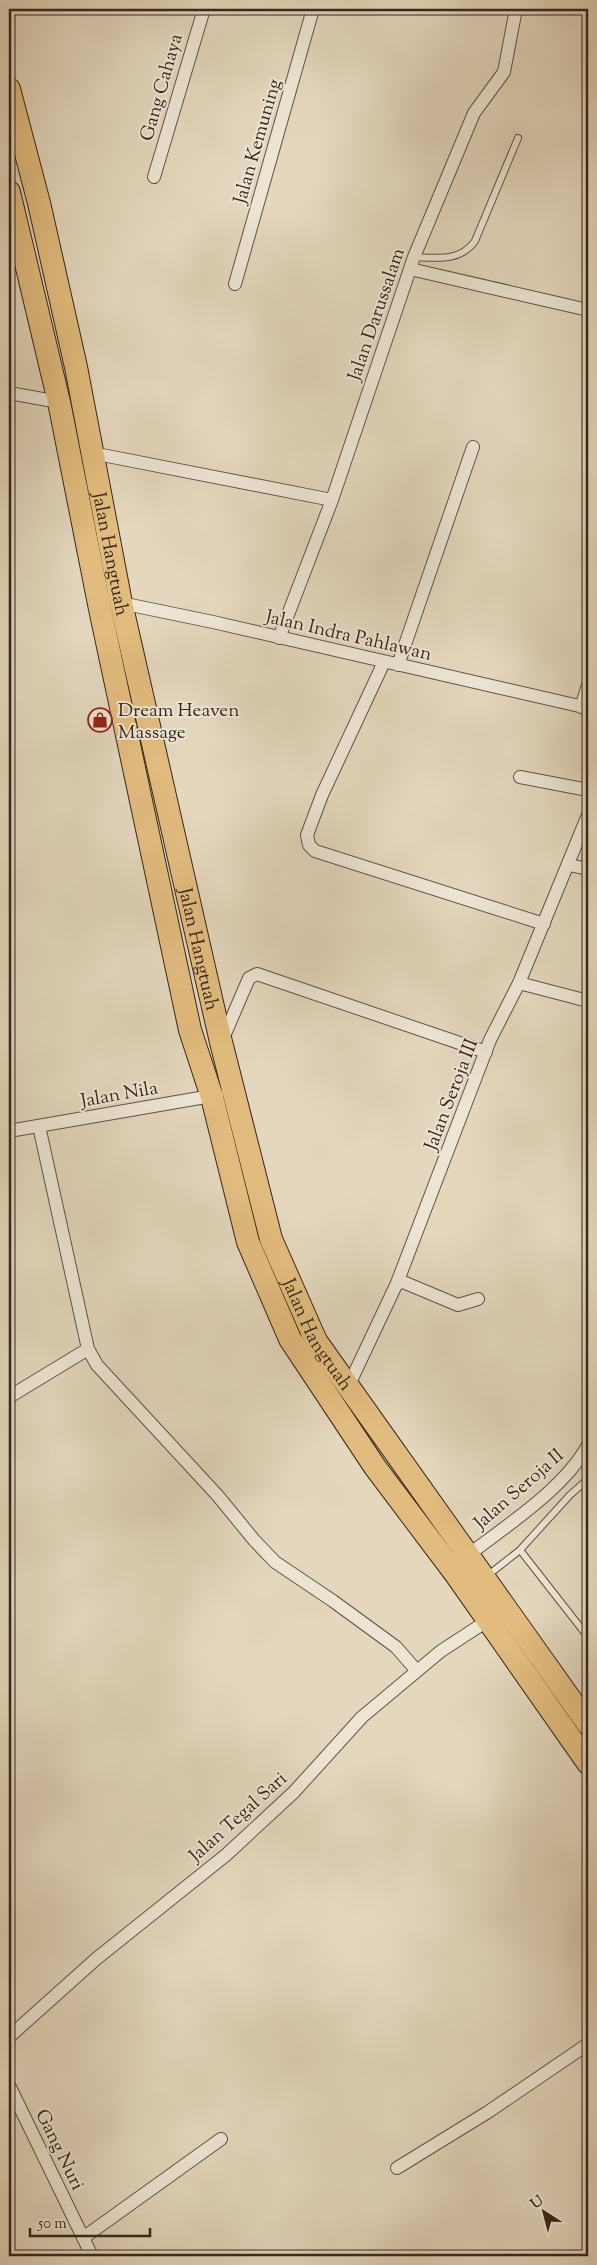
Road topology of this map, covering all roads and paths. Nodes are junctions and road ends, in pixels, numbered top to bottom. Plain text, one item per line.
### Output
1 (204, 9) edge
2 (313, 9) edge
3 (516, 9) edge
4 (9, 89) edge
5 (518, 138) dead end
6 (154, 177) dead end
7 (9, 192) edge
8 (412, 263) junction
9 (235, 284) dead end
10 (588, 310) edge
11 (9, 394) edge
12 (59, 402) junction
13 (473, 447) dead end
14 (92, 453) junction
15 (332, 500) junction
16 (111, 606) junction
17 (279, 638) junction
18 (384, 662) junction
19 (398, 665) junction
20 (588, 684) edge
21 (585, 707) edge
22 (520, 777) dead end
23 (588, 790) edge
24 (588, 815) edge
25 (569, 865) junction
26 (588, 869) edge
27 (544, 924) junction
28 (519, 984) junction
29 (588, 1001) edge
30 (221, 1042) junction
31 (486, 1052) junction
32 (234, 1091) junction
33 (212, 1096) junction
34 (39, 1126) junction
35 (9, 1131) edge
36 (397, 1283) junction
37 (478, 1300) dead end
38 (88, 1349) junction
39 (348, 1387) junction
40 (9, 1398) edge
41 (588, 1445) edge
42 (396, 1454) junction
43 (375, 1466) junction
44 (588, 1479) edge
45 (520, 1550) junction
46 (467, 1556) junction
47 (484, 1578) junction
48 (488, 1621) junction
49 (588, 1637) edge
50 (416, 1670) junction
51 (588, 1724) edge
52 (588, 1763) edge
53 (9, 2037) edge
54 (588, 2044) edge
55 (9, 2085) edge
56 (221, 2139) dead end
57 (397, 2168) dead end
58 (83, 2238) junction
59 (92, 2256) edge

1 - 6 street, Gang Cahaya
2 - 9 street, Jalan Kemuning
3 - 8 street, Jalan Darussalam
4 - 14 highway, Jalan Hangtuah
5 - 8 lane
7 - 12 highway, Jalan Hangtuah
8 - 10 street
8 - 15 street, Jalan Darussalam
11 - 12 street
12 - 16 highway, Jalan Hangtuah
13 - 19 street
14 - 15 street
14 - 16 highway, Jalan Hangtuah
15 - 17 street, Jalan Darussalam
16 - 17 street, Jalan Indra Pahlawan
16 - 30 highway, Jalan Hangtuah
16 - 33 highway, Jalan Hangtuah
17 - 18 street, Jalan Indra Pahlawan
18 - 19 street, Jalan Indra Pahlawan
18 - 27 street
19 - 21 street, Jalan Indra Pahlawan
20 - 21 street
22 - 23 street
24 - 25 street, Jalan Seroja III
25 - 26 street
25 - 27 street, Jalan Seroja III
27 - 28 street, Jalan Seroja III
28 - 29 street
28 - 31 street, Jalan Seroja III
30 - 31 street
30 - 32 highway, Jalan Hangtuah
31 - 36 street, Jalan Seroja III
32 - 33 street, Jalan Nila
32 - 39 highway, Jalan Hangtuah
33 - 34 street, Jalan Nila
33 - 43 highway, Jalan Hangtuah
34 - 35 street, Jalan Nila
34 - 38 street
36 - 37 street
36 - 39 street, Jalan Seroja III
38 - 40 street
38 - 50 street
39 - 42 highway, Jalan Hangtuah
41 - 46 street, Jalan Seroja II
42 - 43 highway
42 - 46 highway, Jalan Hangtuah
43 - 48 highway, Jalan Hangtuah
44 - 45 lane
45 - 47 lane
45 - 49 lane
46 - 47 highway, Jalan Hangtuah
47 - 51 highway, Jalan Hangtuah
48 - 50 street, Jalan Tegal Sari
48 - 52 highway, Jalan Hangtuah
50 - 53 street, Jalan Tegal Sari
54 - 57 street
55 - 58 street, Gang Nuri
56 - 58 street
58 - 59 street, Gang Nuri

